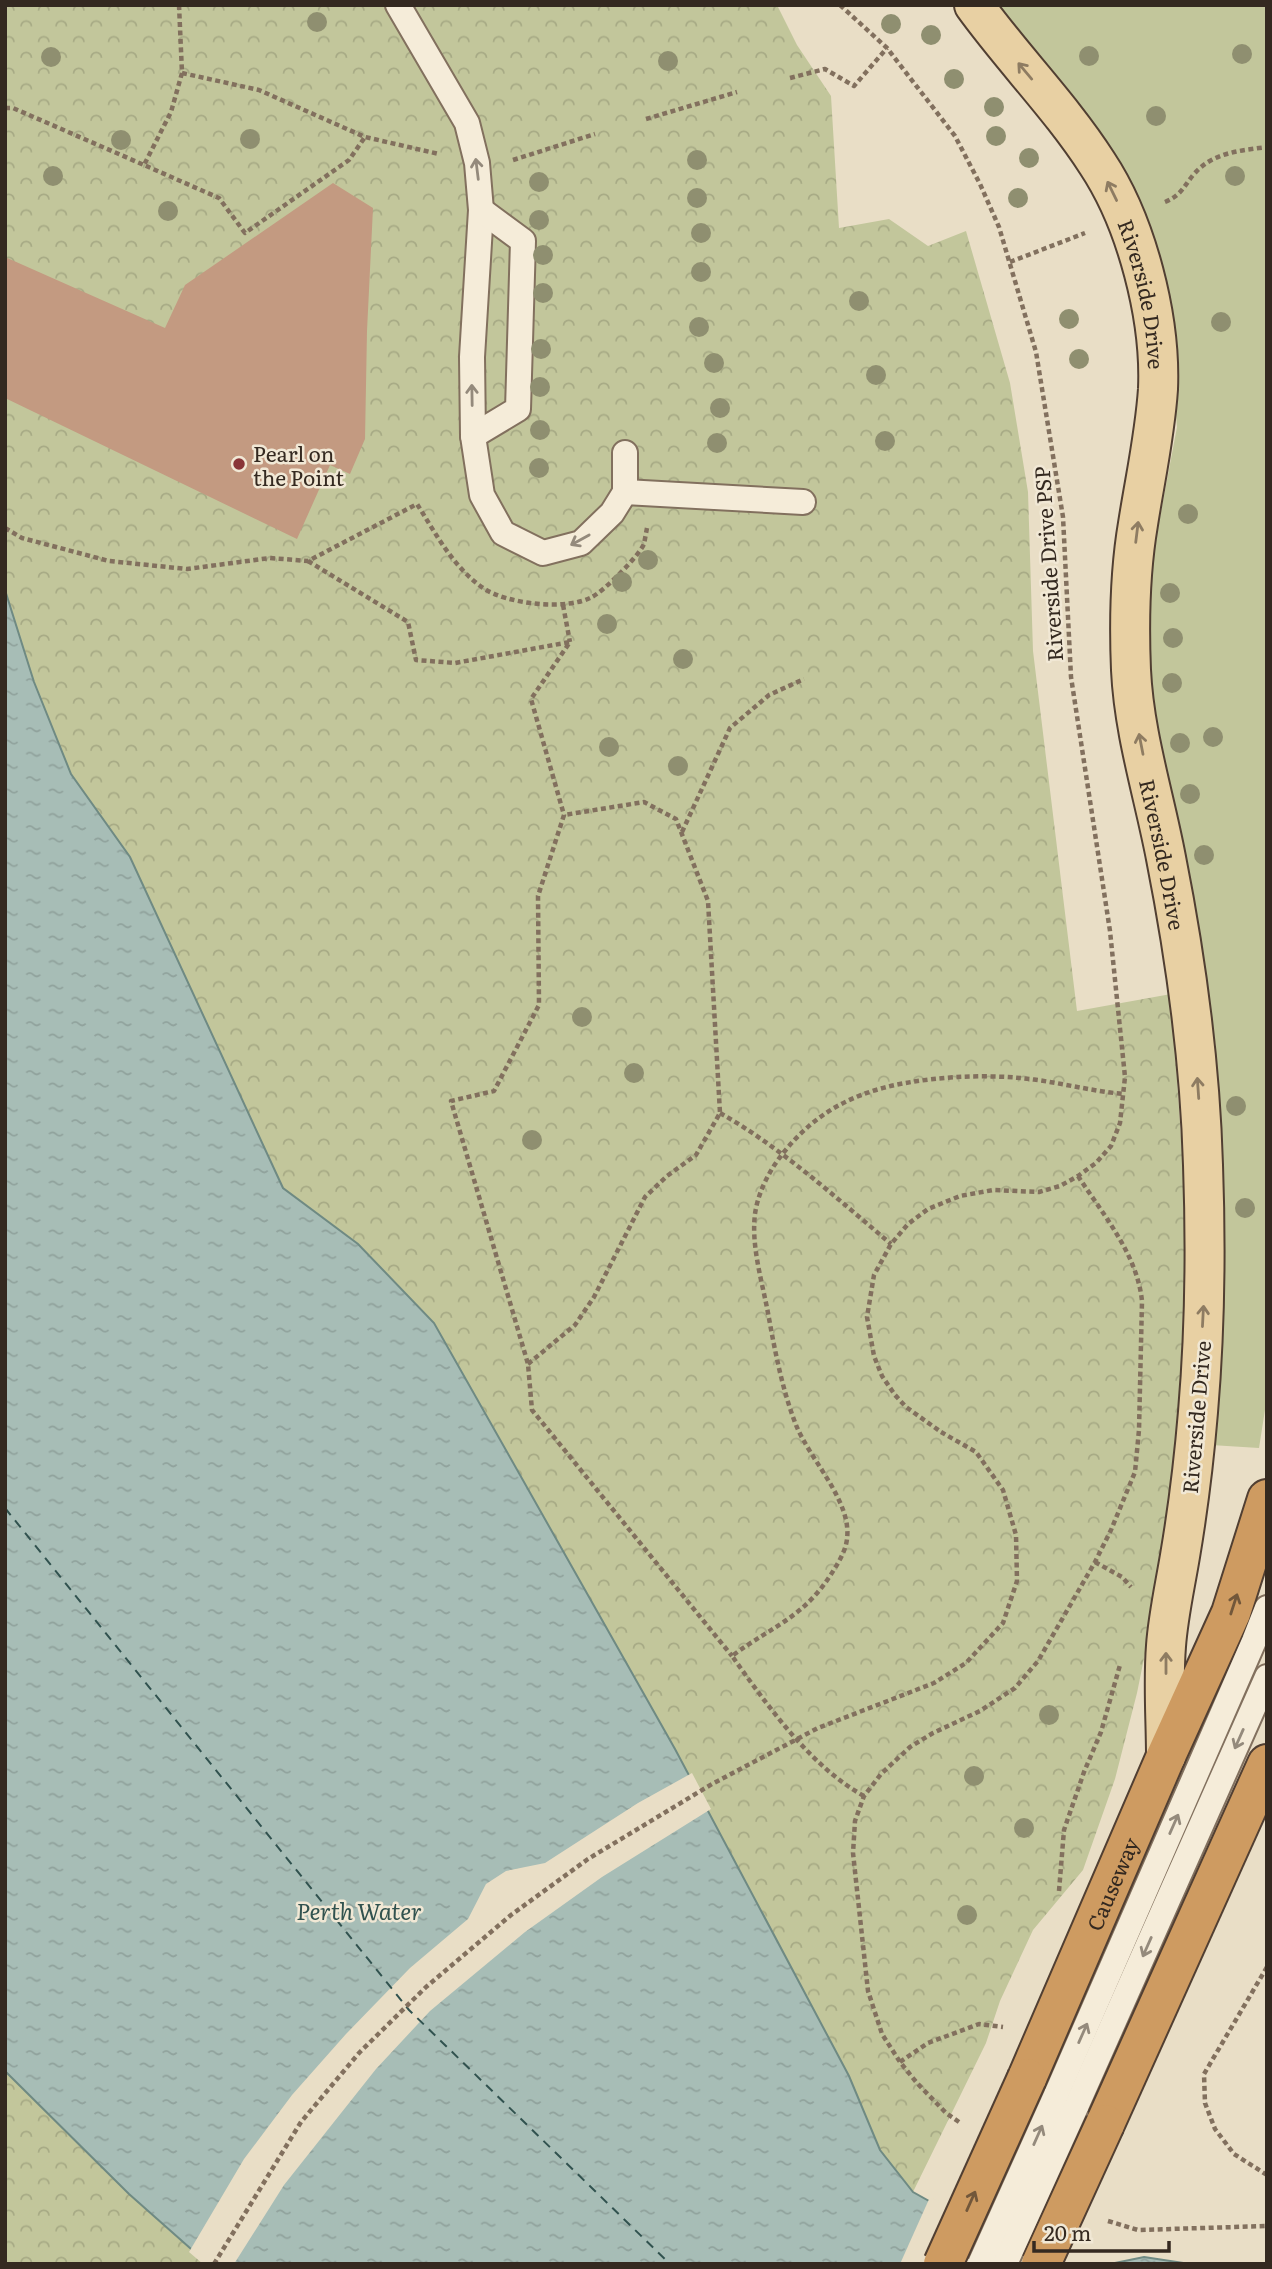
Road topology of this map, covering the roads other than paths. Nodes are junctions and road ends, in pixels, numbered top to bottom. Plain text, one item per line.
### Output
1 (398, 5) edge
2 (974, 5) edge
3 (481, 210) junction
4 (473, 436) junction
5 (625, 453) dead end
6 (625, 492) junction
7 (803, 502) dead end
8 (1267, 1499) edge
9 (1267, 1608) edge
10 (1267, 1677) edge
11 (1166, 1756) junction
12 (1267, 1764) edge
13 (1066, 2101) junction
14 (943, 2264) edge
15 (980, 2264) edge
16 (1005, 2264) edge
17 (1041, 2264) edge

3 -> 1 lane
11 -> 2 main road, Riverside Drive
4 -> 3 lane
3 - 4 lane
6 -> 4 lane
5 - 6 lane
6 - 7 lane
11 -> 8 highway, Causeway
13 -> 9 lane
10 -> 13 lane
11 - 13 highway, Causeway
12 - 13 highway, Causeway
14 -> 13 highway, Causeway, bridge
15 -> 13 lane, bridge
13 - 16 lane, bridge
13 - 17 highway, Causeway, bridge

